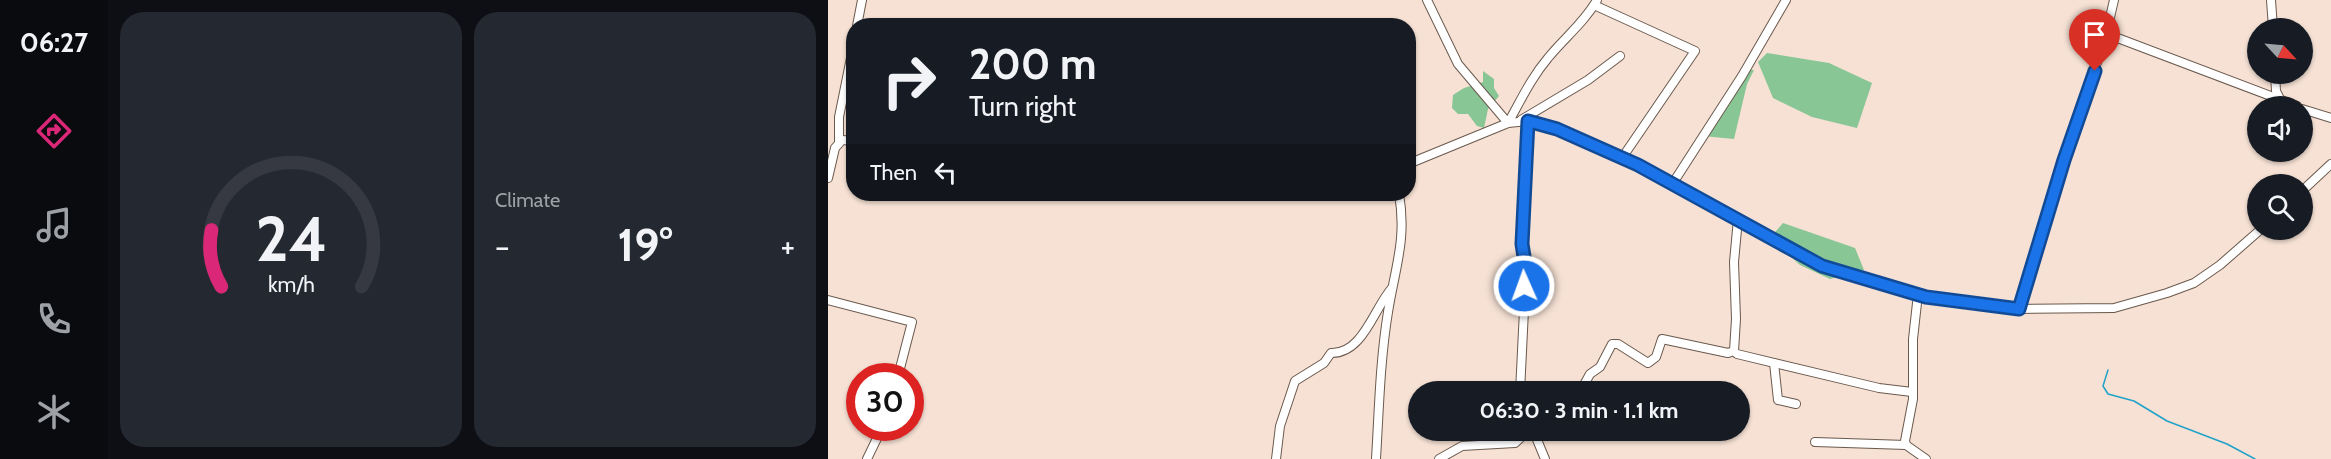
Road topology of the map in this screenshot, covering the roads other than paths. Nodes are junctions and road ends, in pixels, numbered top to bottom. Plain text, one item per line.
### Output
1 (862, 0) edge
2 (1427, 0) edge
3 (1786, 0) edge
4 (2114, 0) edge
5 (2271, 0) edge
6 (1596, 2) edge
7 (859, 18) edge
8 (2272, 18) edge
9 (2107, 34) junction
10 (1620, 56) dead end
11 (846, 80) edge
12 (2272, 96) edge
13 (2313, 112) edge
14 (2331, 118) edge
15 (1524, 121) junction
16 (1508, 123) junction
17 (839, 142) junction
18 (846, 142) edge
19 (1622, 158) junction
20 (1416, 161) edge
21 (2331, 164) edge
22 (828, 178) edge
23 (2313, 181) edge
24 (1672, 183) junction
25 (1400, 201) edge
26 (1738, 219) junction
27 (2249, 240) edge
28 (1393, 287) junction
29 (1918, 294) junction
30 (828, 300) edge
31 (2019, 309) junction
32 (1734, 351) junction
33 (901, 363) edge
34 (1774, 363) junction
35 (1521, 381) edge
36 (1586, 381) edge
37 (1912, 392) junction
38 (1796, 404) dead end
39 (876, 441) edge
40 (1517, 441) edge
41 (1538, 441) edge
42 (1815, 442) dead end
43 (1906, 445) junction
44 (867, 459) edge
45 (1276, 459) edge
46 (1376, 459) edge
47 (1439, 459) edge
48 (1545, 459) edge
49 (1926, 459) edge

1 - 7 street
2 - 16 street
3 - 24 street
4 - 9 street
5 - 8 street
6 - 16 street
6 - 19 street
9 - 12 street
9 - 31 street
10 - 15 street
11 - 17 street
13 - 14 street
15 - 16 street
15 - 19 street
15 - 35 street
16 - 20 street
17 - 18 street
17 - 22 street
19 - 24 street
21 - 23 street
24 - 26 street
25 - 28 street
26 - 29 street
26 - 32 street
27 - 31 street
28 - 45 street
28 - 46 street
29 - 31 street
29 - 37 street
30 - 33 street
32 - 34 street
32 - 36 street
34 - 37 street
34 - 38 street
37 - 43 street
39 - 44 street
40 - 47 street
41 - 48 street
42 - 43 street
43 - 49 street

